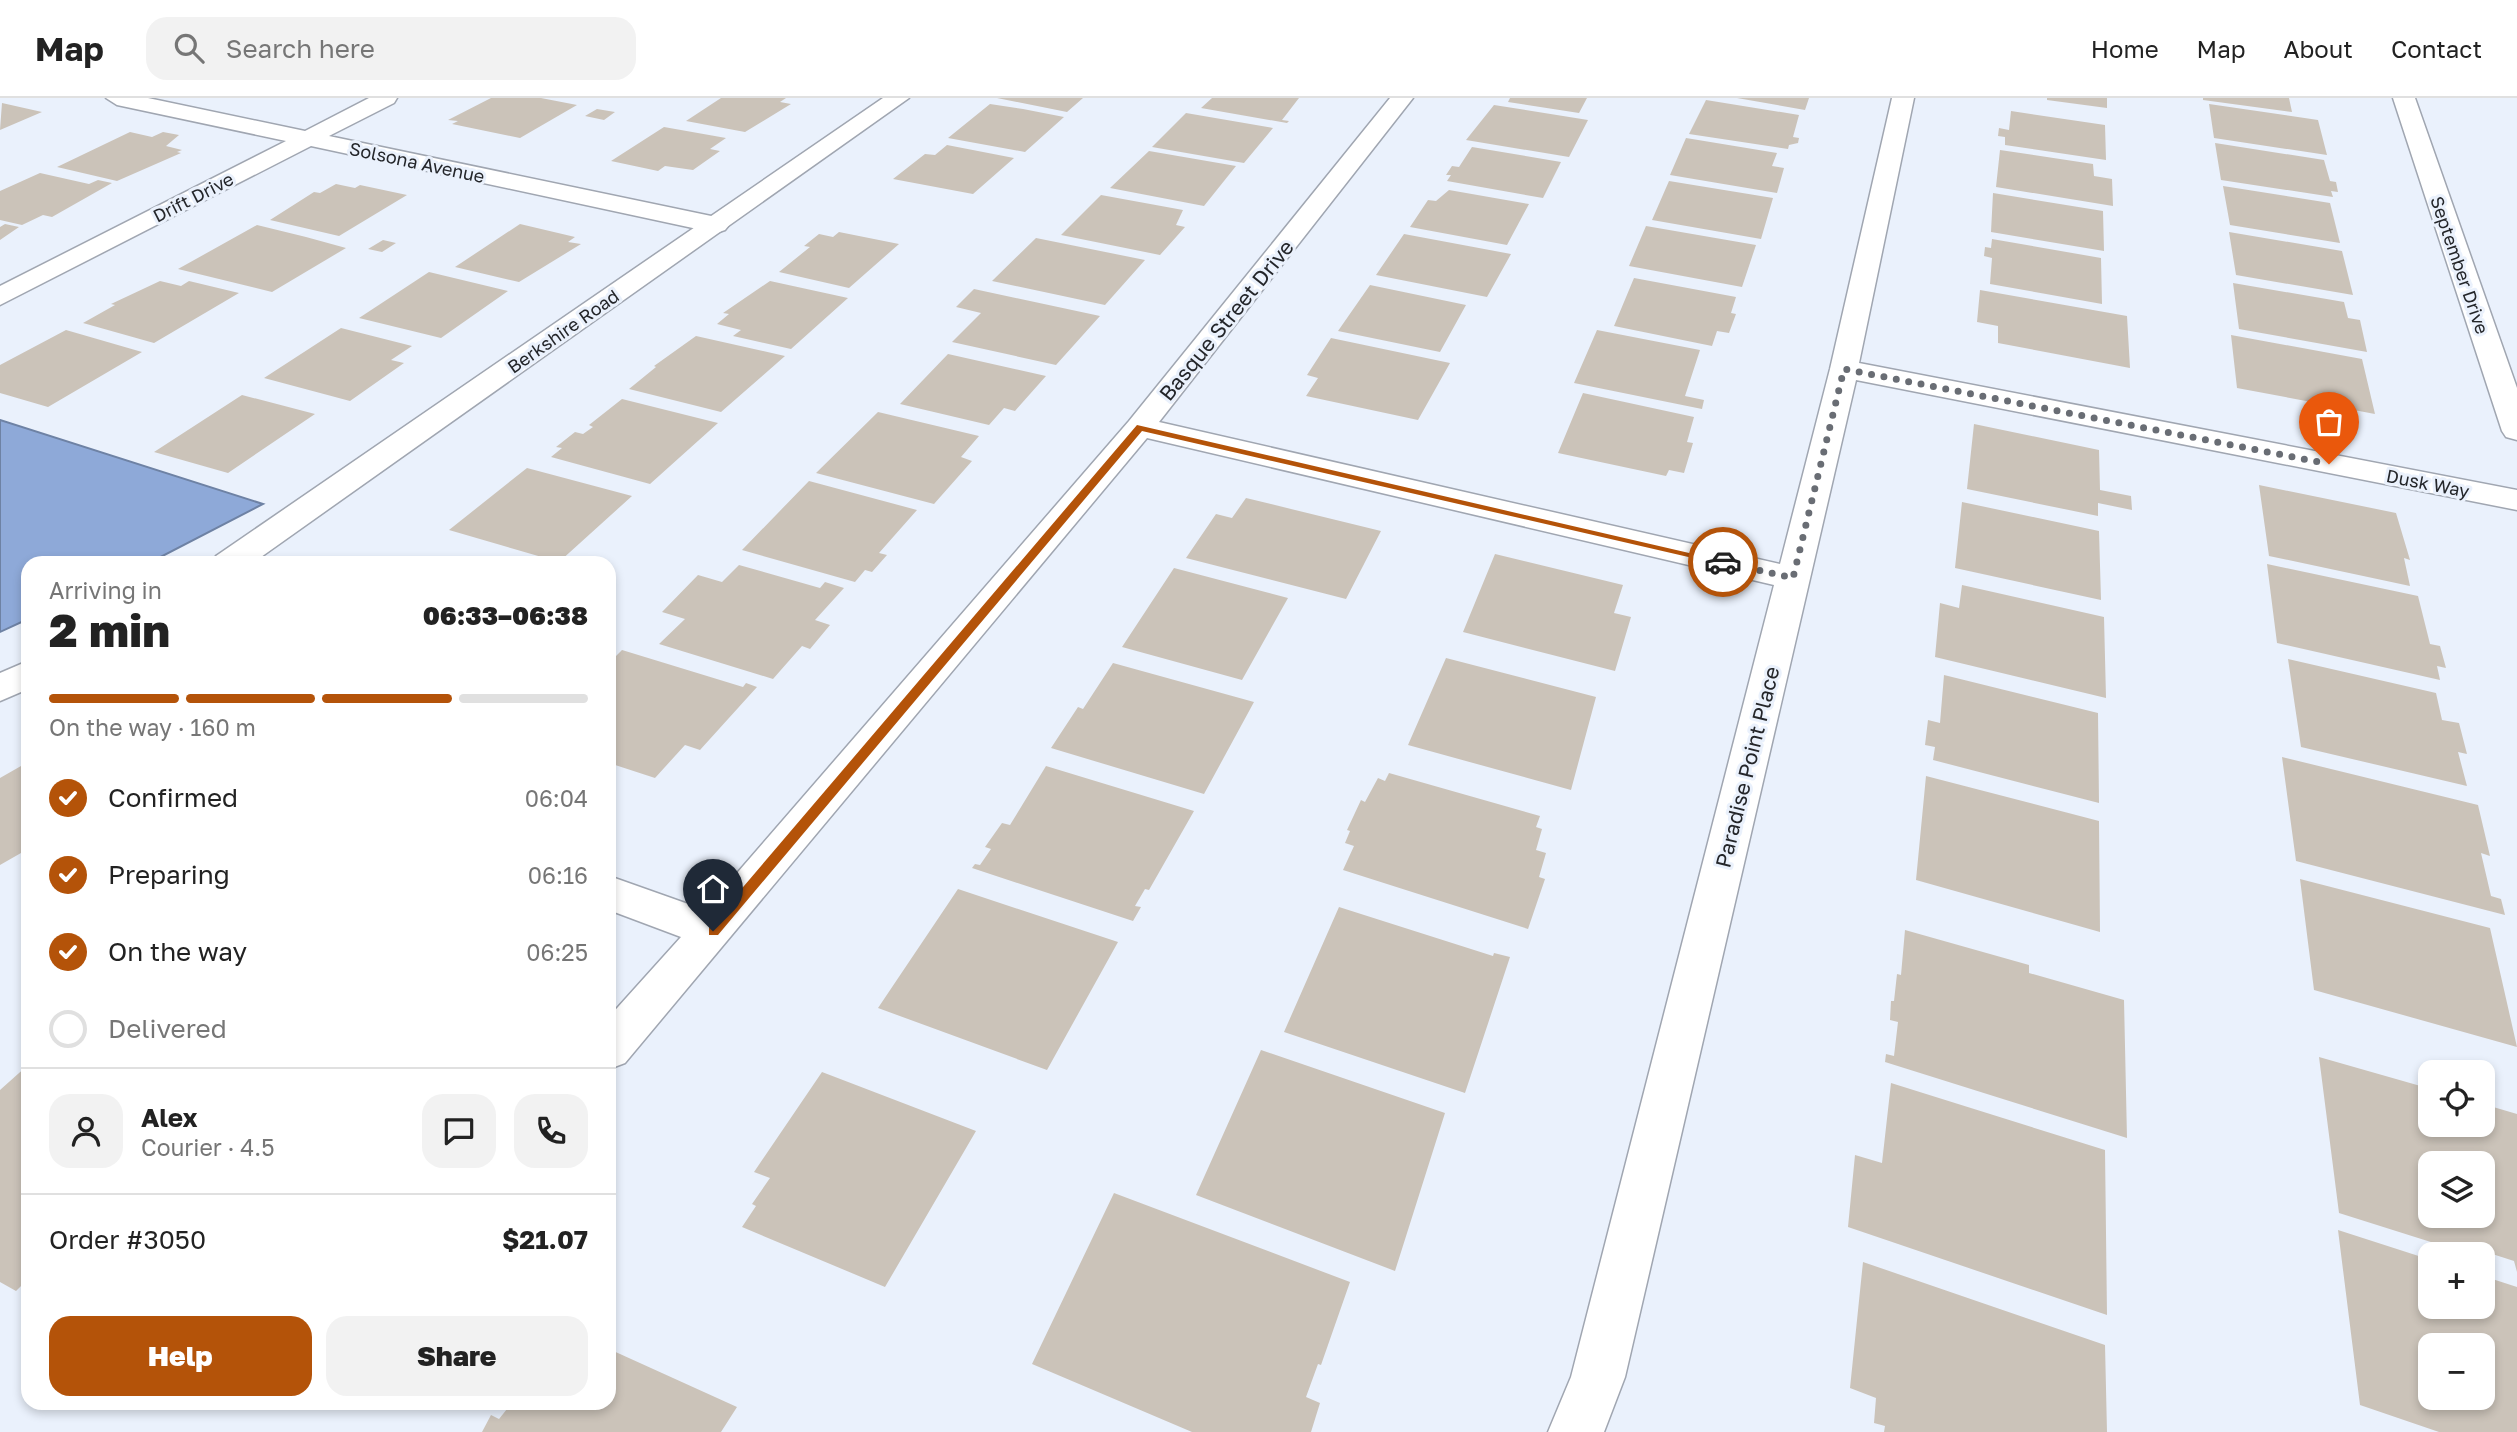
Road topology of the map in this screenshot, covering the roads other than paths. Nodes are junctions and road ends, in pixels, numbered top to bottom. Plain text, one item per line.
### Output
1 (117, 98) edge
2 (386, 98) edge
3 (898, 98) edge
4 (1402, 98) edge
5 (1903, 98) edge
6 (2404, 98) edge
7 (307, 138) junction
8 (716, 225) junction
9 (0, 297) edge
10 (1844, 369) junction
11 (1140, 427) junction
12 (2517, 431) edge
13 (2517, 500) edge
14 (240, 556) edge
15 (1793, 578) junction
16 (21, 678) edge
17 (0, 688) edge
18 (616, 896) edge
19 (713, 931) junction
20 (616, 1041) edge
21 (1576, 1432) edge

1 - 7 street, Solsona Avenue
2 - 7 street, Drift Drive
3 - 8 street, Berkshire Road
4 - 11 street, Basque Street Drive
5 - 10 street, Paradise Point Place
6 - 12 street, September Drive
7 - 8 street, Solsona Avenue
7 - 9 street, Drift Drive
8 - 14 street, Berkshire Road
10 - 13 street, Dusk Way
10 - 15 street, Paradise Point Place
11 - 15 street
11 - 19 street, Basque Street Drive
15 - 21 street, Paradise Point Place
16 - 17 street
18 - 19 street
19 - 20 street, Basque Street Drive

